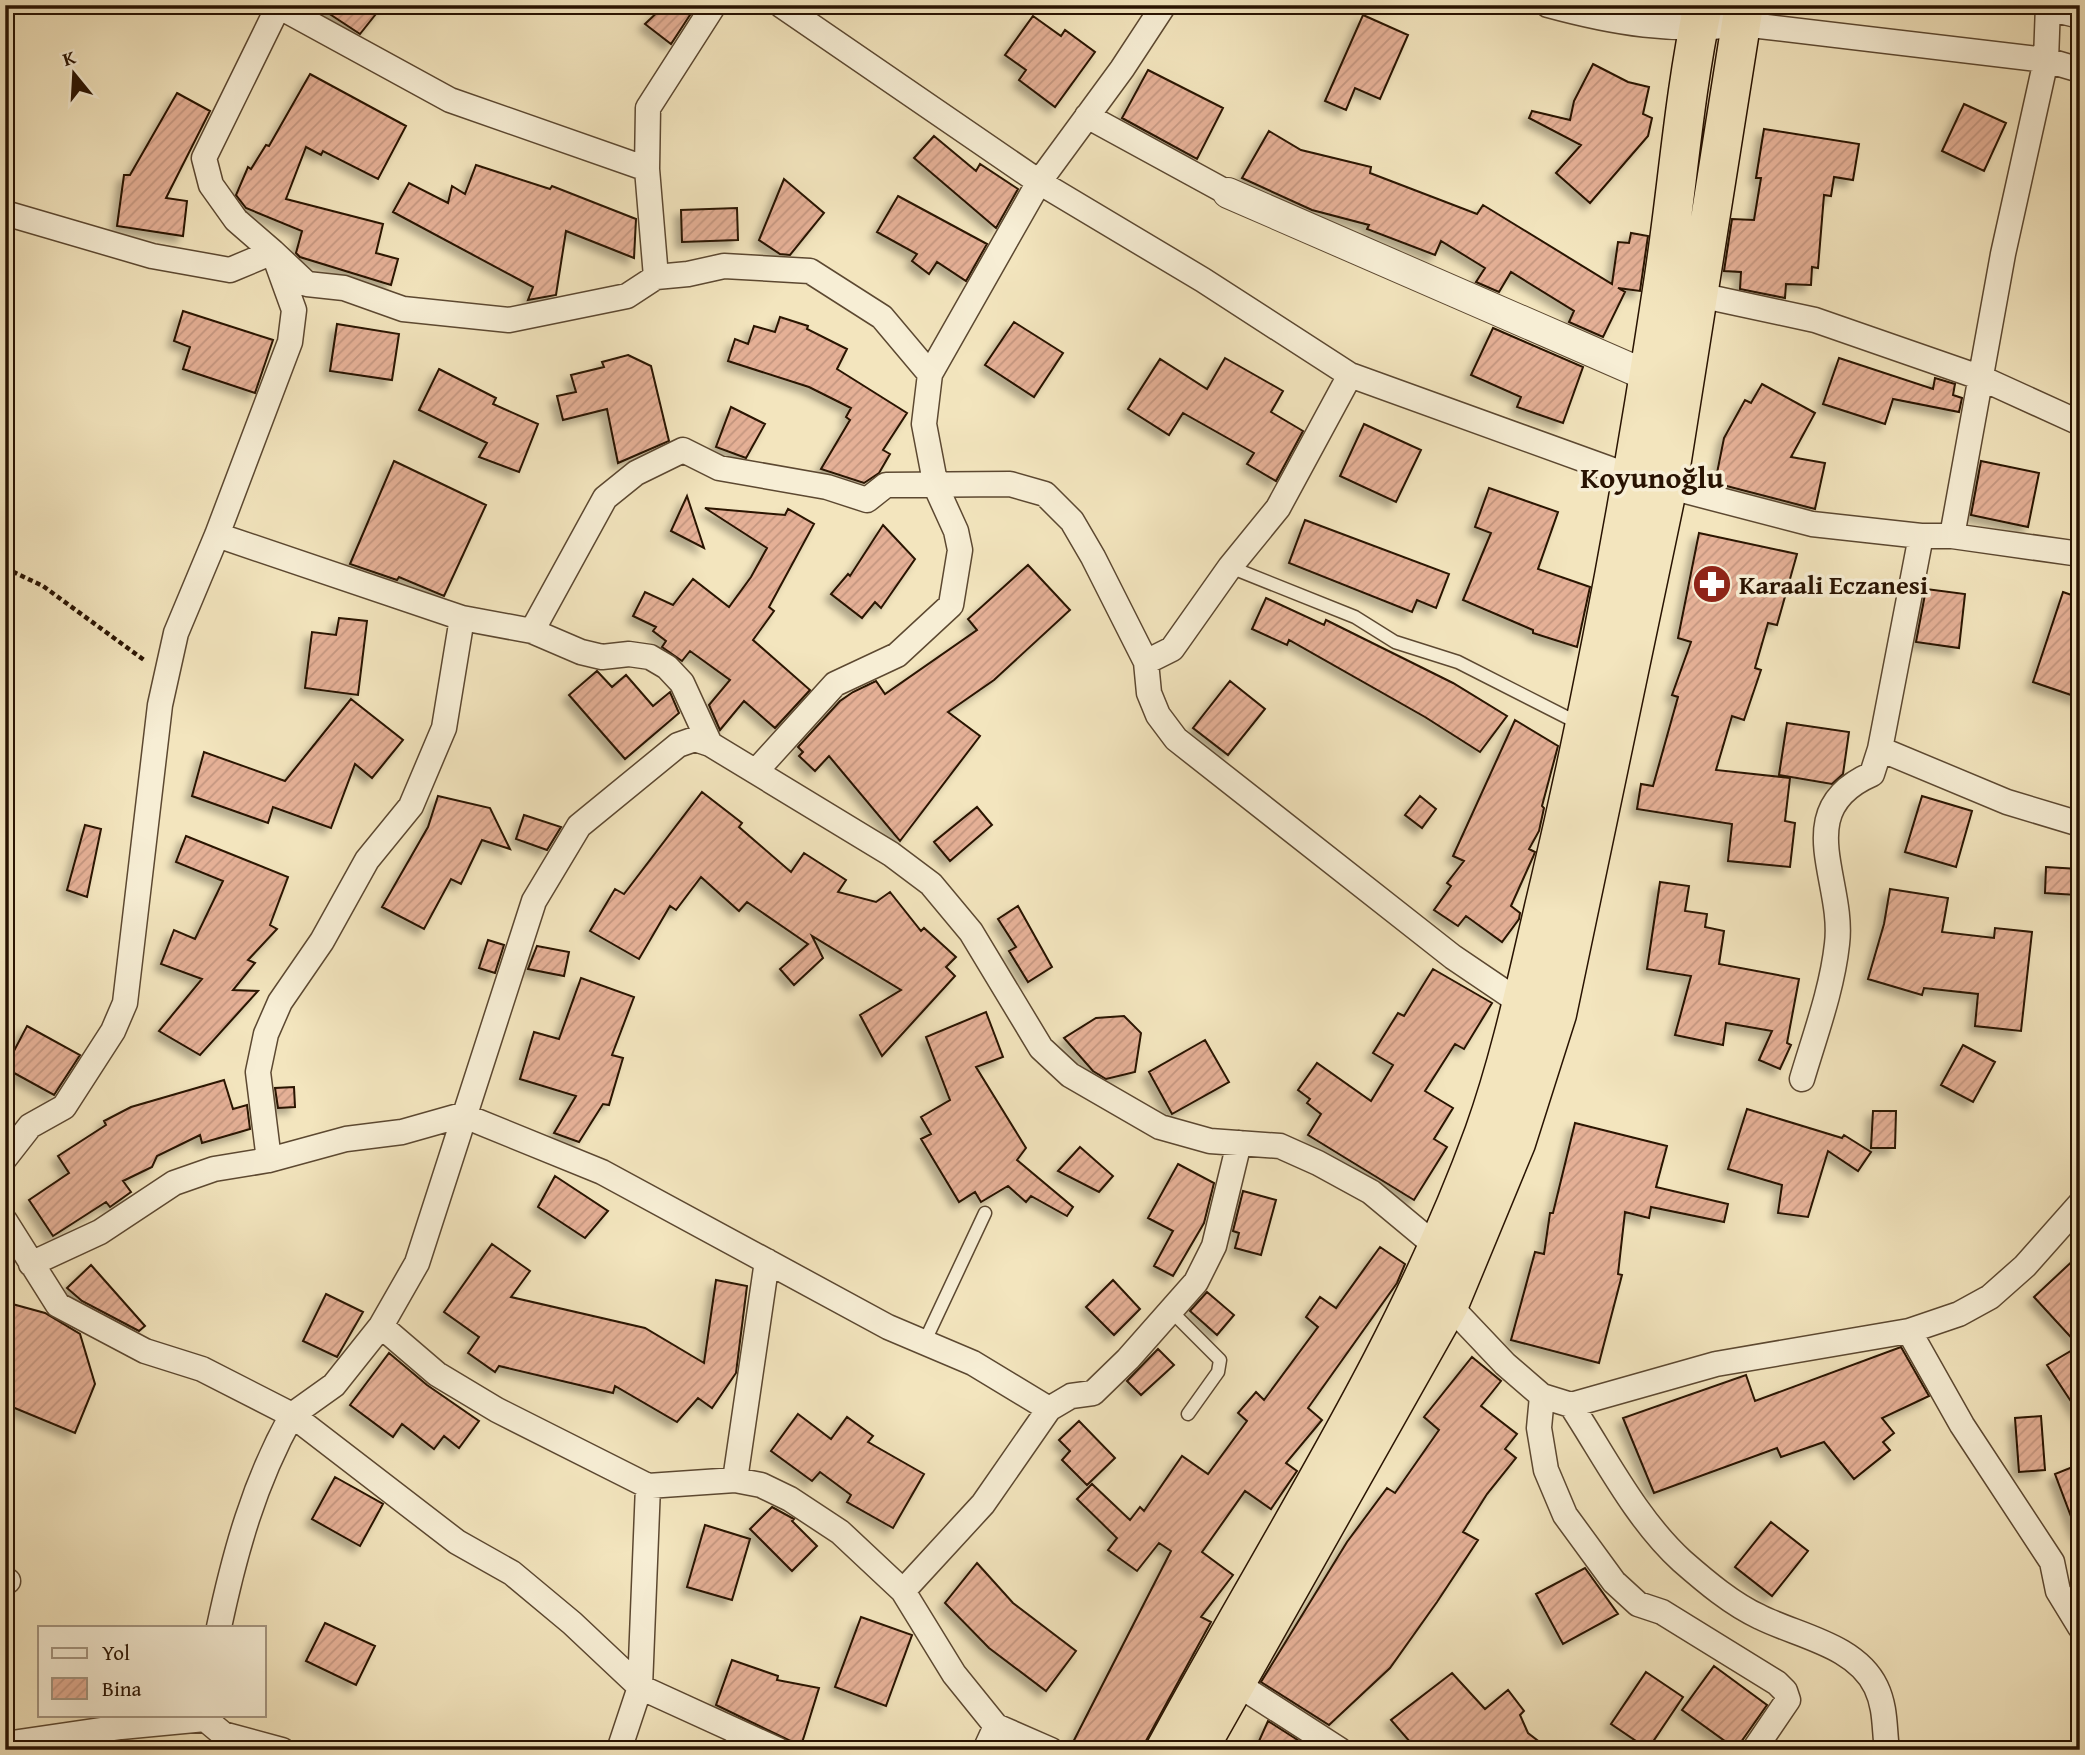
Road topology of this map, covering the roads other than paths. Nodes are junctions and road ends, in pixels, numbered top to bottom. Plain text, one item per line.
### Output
1 (714, 5) edge
2 (781, 5) edge
3 (1164, 5) edge
4 (1548, 5) edge
5 (278, 6) edge
6 (2048, 7) edge
7 (1721, 14) edge
8 (2080, 16) edge
9 (2046, 60) junction
10 (2080, 70) edge
11 (1087, 116) junction
12 (647, 169) junction
13 (1039, 182) junction
14 (1228, 193) joint
15 (5, 212) edge
16 (273, 253) junction
17 (656, 277) junction
18 (1699, 295) junction
19 (930, 374) junction
20 (1350, 375) junction
21 (1648, 376) junction
22 (1979, 377) junction
23 (2080, 423) edge
24 (1650, 481) junction
25 (936, 487) junction
26 (217, 535) junction
27 (1921, 536) junction
28 (1952, 536) junction
29 (2080, 554) edge
30 (1230, 567) junction
31 (462, 618) junction
32 (532, 631) junction
33 (1146, 662) junction
34 (1586, 727) junction
35 (710, 744) junction
36 (1880, 750) junction
37 (757, 770) junction
38 (2080, 824) edge
39 (1521, 1003) junction
40 (1557, 1014) junction
41 (1802, 1079) dead end
42 (462, 1115) junction
43 (1239, 1143) junction
44 (5, 1158) edge
45 (269, 1160) junction
46 (2080, 1204) edge
47 (985, 1213) dead end
48 (7, 1226) edge
49 (1450, 1257) junction
50 (767, 1261) junction
51 (31, 1264) junction
52 (1449, 1305) junction
53 (1171, 1311) junction
54 (381, 1326) junction
55 (1909, 1331) junction
56 (925, 1343) junction
57 (1542, 1396) junction
58 (1571, 1405) junction
59 (1049, 1409) junction
60 (1188, 1414) dead end
61 (292, 1415) junction
62 (735, 1480) junction
63 (648, 1486) junction
64 (903, 1591) junction
65 (219, 1626) edge
66 (2080, 1627) edge
67 (1234, 1682) junction
68 (640, 1687) junction
69 (205, 1717) edge
70 (996, 1726) junction
71 (732, 1740) edge
72 (5, 1744) edge
73 (282, 1750) edge
74 (619, 1750) edge
75 (778, 1750) edge
76 (985, 1750) edge
77 (1051, 1750) edge
78 (1166, 1750) edge
79 (1198, 1750) edge
80 (1340, 1750) edge
81 (1754, 1750) edge
82 (1887, 1750) edge

1 - 12 street
2 - 13 street
3 - 11 street
4 - 7 street
5 - 12 street
5 - 16 street
6 - 8 street
6 - 9 street
7 - 9 street
7 - 18 highway
7 - 21 highway
9 - 10 street
9 - 22 street
11 - 13 street
11 - 14 street
12 - 17 street
13 - 19 street
13 - 20 street
14 - 21 street
15 - 16 street
16 - 17 street
16 - 26 street
17 - 19 street
18 - 22 street
18 - 24 highway
19 - 25 street
20 - 24 street
20 - 30 street
21 - 24 highway
22 - 23 street
22 - 28 street
24 - 27 street
24 - 34 highway
24 - 40 highway
25 - 32 street
25 - 33 street
25 - 37 street
26 - 31 street
26 - 44 street
27 - 28 street
27 - 36 street
28 - 29 street
30 - 33 street
30 - 34 lane
31 - 32 street
31 - 45 street
32 - 35 street
33 - 39 street
34 - 39 highway
35 - 37 street
35 - 42 street
36 - 38 street
36 - 41 street
37 - 43 street
39 - 40 street
39 - 49 highway
40 - 49 highway
42 - 45 street
42 - 50 street
42 - 54 street
43 - 49 street
43 - 53 street
45 - 51 street
46 - 55 street
47 - 56 lane
48 - 51 street
49 - 52 highway
49 - 78 highway
50 - 56 street
50 - 62 street
51 - 61 street
52 - 57 street
52 - 67 highway
53 - 59 street
53 - 60 lane
54 - 61 street
54 - 63 street
55 - 58 street
55 - 66 street
56 - 59 street
57 - 58 street
57 - 81 street
58 - 82 street
59 - 64 street
61 - 65 street
61 - 68 street
62 - 63 street
62 - 64 street
63 - 68 street
64 - 70 street
67 - 79 highway
67 - 80 street
68 - 71 street
68 - 74 street
69 - 72 street
69 - 73 street
70 - 76 street
70 - 77 street
71 - 75 street

